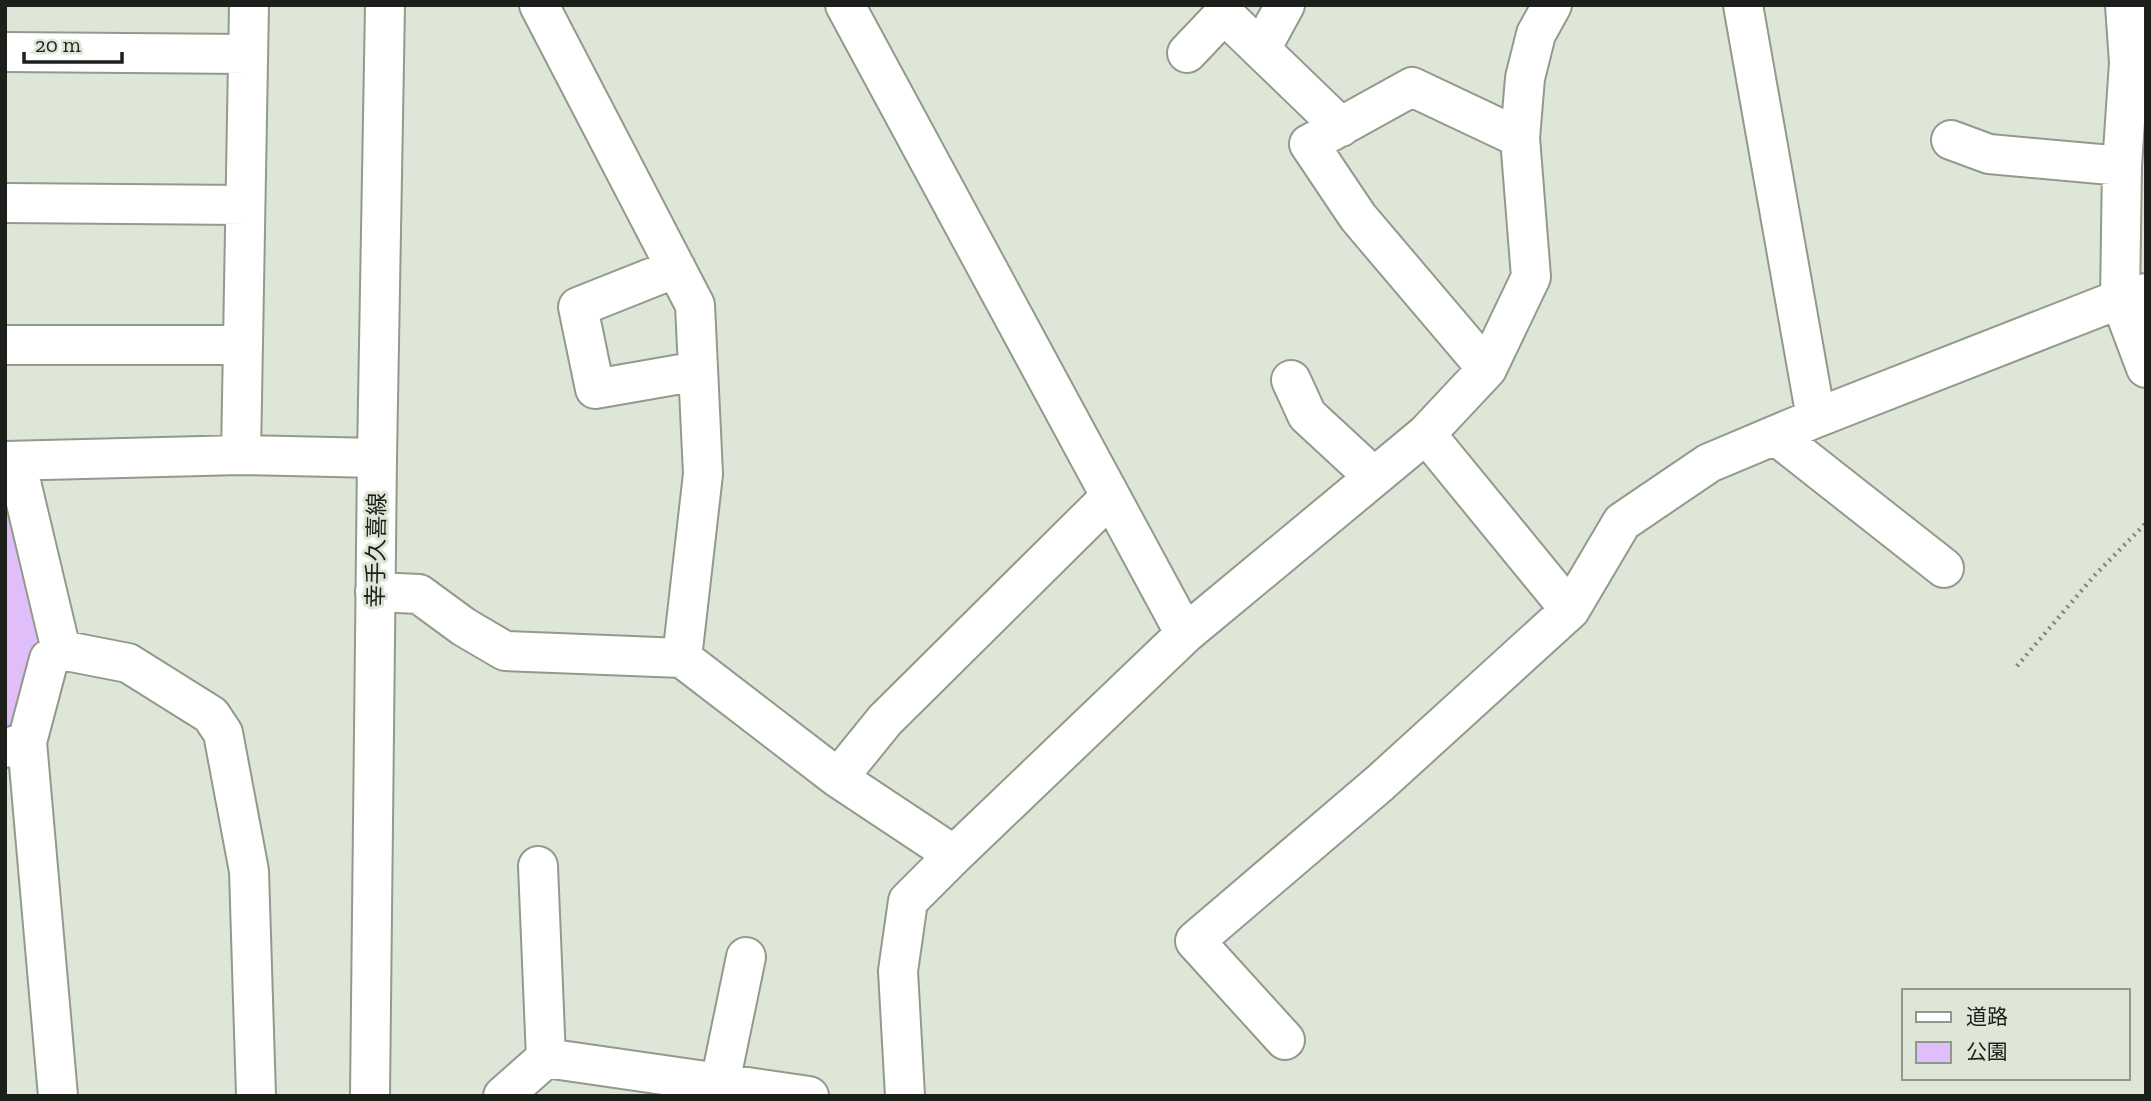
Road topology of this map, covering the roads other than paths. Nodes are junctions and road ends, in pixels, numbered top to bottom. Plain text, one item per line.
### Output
1 (249, 5) edge
2 (385, 5) edge
3 (539, 5) edge
4 (845, 5) edge
5 (1285, 5) edge
6 (1552, 5) edge
7 (1743, 5) edge
8 (2124, 5) edge
9 (1261, 49) junction
10 (5, 52) edge
11 (1187, 53) dead end
12 (248, 54) junction
13 (2137, 70) edge
14 (1341, 127) junction
15 (1520, 138) junction
16 (1951, 140) dead end
17 (2122, 166) junction
18 (5, 203) edge
19 (245, 205) junction
20 (676, 268) junction
21 (2133, 296) edge
22 (5, 345) edge
23 (242, 345) junction
24 (2146, 368) edge
25 (1488, 369) junction
26 (698, 370) junction
27 (1291, 380) dead end
28 (1816, 418) junction
29 (1426, 434) junction
30 (1775, 435) junction
31 (241, 455) junction
32 (377, 458) junction
33 (11, 461) edge
34 (1374, 477) junction
35 (1110, 497) junction
36 (1944, 568) dead end
37 (376, 592) junction
38 (1570, 610) junction
39 (1185, 634) junction
40 (61, 650) junction
41 (682, 658) junction
42 (16, 745) edge
43 (838, 778) junction
44 (954, 855) junction
45 (538, 866) dead end
46 (746, 957) dead end
47 (1285, 1040) dead end
48 (546, 1058) junction
49 (720, 1083) junction
50 (58, 1096) edge
51 (256, 1096) edge
52 (370, 1096) edge
53 (503, 1096) edge
54 (809, 1096) edge
55 (905, 1096) edge

1 - 12 street
2 - 32 street, 幸手久喜線
3 - 20 street
4 - 35 street
5 - 9 street
6 - 15 street
7 - 28 street
8 - 13 street
9 - 11 street
9 - 14 street
10 - 12 street
12 - 19 street
13 - 17 street
14 - 15 street
14 - 25 street
15 - 25 street
16 - 17 street
17 - 21 street
18 - 19 street
19 - 23 street
20 - 26 street
20 - 26 street
21 - 24 street
21 - 28 street
22 - 23 street
23 - 31 street
25 - 29 street
26 - 41 street
27 - 34 street
28 - 30 street
29 - 34 street
29 - 38 street
30 - 36 street
30 - 38 street
31 - 32 street
31 - 33 street
32 - 37 street, 幸手久喜線
33 - 40 street
34 - 39 street
35 - 39 street
35 - 43 street
37 - 41 street
37 - 52 street, 幸手久喜線
38 - 47 street
39 - 44 street
40 - 42 street
40 - 51 street
41 - 43 street
42 - 50 street
43 - 44 street
44 - 55 street
45 - 48 street
46 - 49 street
48 - 49 street
48 - 53 street
49 - 54 street

